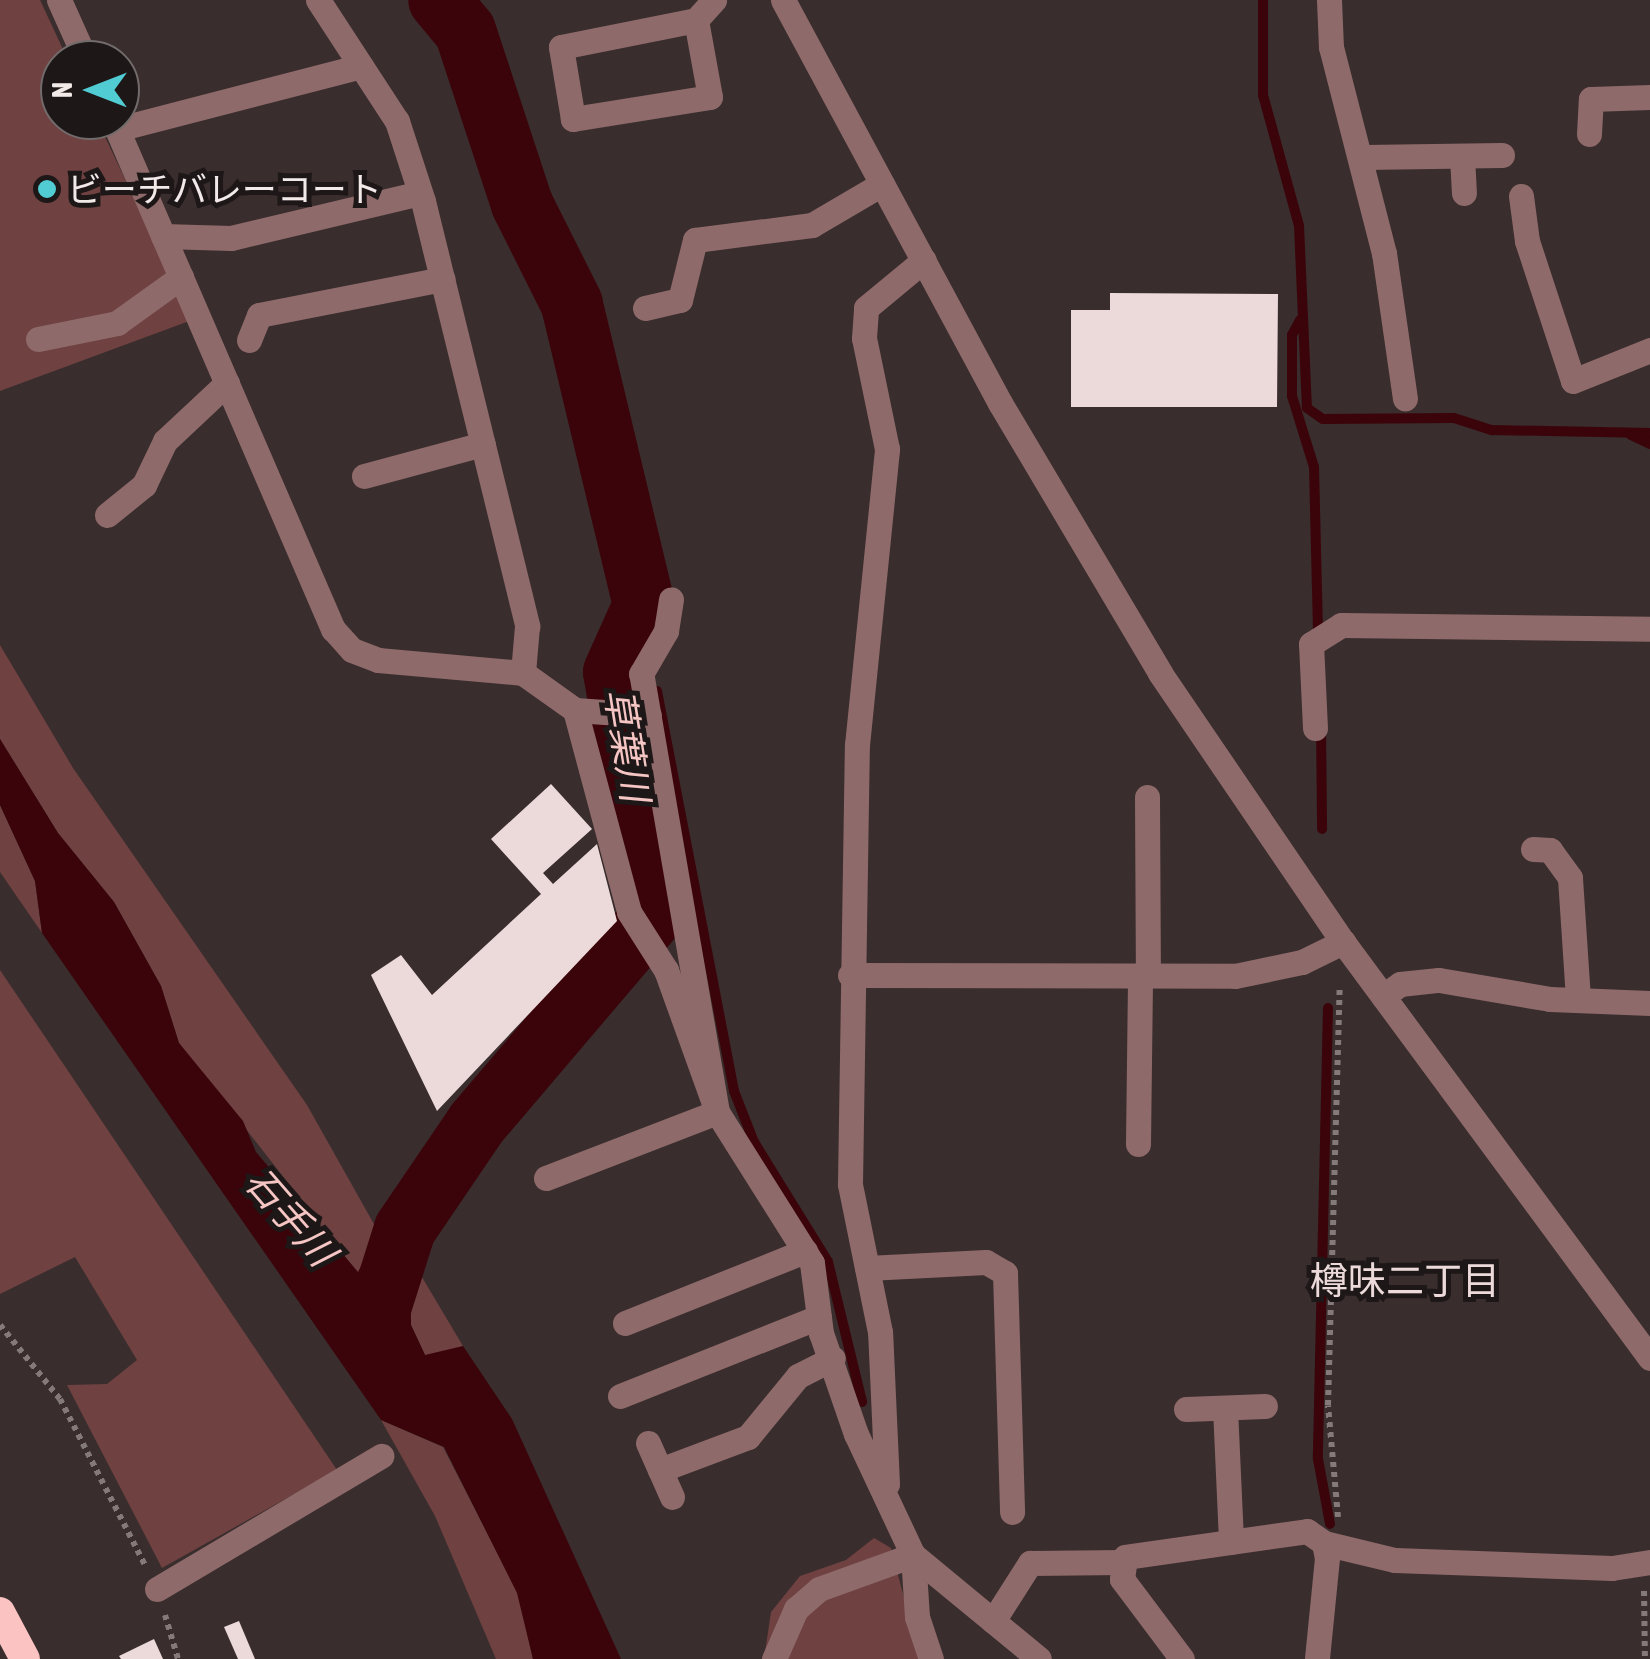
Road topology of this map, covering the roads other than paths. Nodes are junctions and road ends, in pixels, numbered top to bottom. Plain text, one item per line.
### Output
1 (59, 0) edge
2 (318, 0) edge
3 (714, 0) edge
4 (783, 0) edge
5 (1329, 0) edge
6 (696, 20) junction
7 (77, 40) edge
8 (361, 66) junction
9 (1650, 97) edge
10 (140, 119) edge
11 (1589, 134) dead end
12 (122, 140) edge
13 (1462, 156) junction
14 (1502, 156) dead end
15 (1364, 157) junction
16 (882, 184) junction
17 (420, 193) junction
18 (1464, 193) dead end
19 (1521, 196) dead end
20 (163, 236) junction
21 (924, 260) junction
22 (181, 276) junction
23 (443, 279) junction
24 (645, 308) dead end
25 (38, 339) dead end
26 (250, 340) dead end
27 (1650, 350) edge
28 (227, 382) junction
29 (1405, 398) dead end
30 (483, 444) junction
31 (364, 476) dead end
32 (107, 515) dead end
33 (672, 599) dead end
34 (1650, 630) edge
35 (523, 674) junction
36 (586, 711) junction
37 (644, 715) junction
38 (1315, 728) dead end
39 (1146, 798) dead end
40 (1533, 849) dead end
41 (1343, 942) junction
42 (850, 975) junction
43 (1144, 976) junction
44 (1382, 996) junction
45 (1578, 1000) junction
46 (1650, 1002) edge
47 (717, 1112) junction
48 (1138, 1144) dead end
49 (546, 1178) dead end
50 (805, 1251) junction
51 (867, 1268) junction
52 (819, 1317) junction
53 (625, 1323) dead end
54 (834, 1358) junction
55 (1650, 1358) edge
56 (620, 1396) dead end
57 (1265, 1406) dead end
58 (1225, 1408) junction
59 (1186, 1410) dead end
60 (648, 1443) dead end
61 (381, 1456) dead end
62 (660, 1470) junction
63 (887, 1494) junction
64 (672, 1498) dead end
65 (1012, 1512) dead end
66 (1231, 1542) junction
67 (1332, 1544) junction
68 (913, 1555) junction
69 (1122, 1562) junction
70 (1647, 1563) edge
71 (157, 1589) road end
72 (2, 1619) edge
73 (993, 1621) junction
74 (1314, 1658) edge
75 (25, 1659) edge
76 (774, 1659) edge
77 (930, 1659) edge
78 (1040, 1659) edge
79 (1182, 1659) edge

1 - 7 street
2 - 8 street
3 - 6 street
4 - 16 street
5 - 15 street
6 - 6 street
8 - 10 street
8 - 17 street
9 - 11 street
12 - 20 street
13 - 14 street
13 - 15 street
13 - 18 street
15 - 29 street
16 - 21 street
16 - 24 street
17 - 20 street
17 - 23 street
19 - 27 street
20 - 22 street
21 - 41 street
21 - 42 street
22 - 25 street
22 - 28 street
23 - 26 street
23 - 30 street
28 - 32 street
28 - 35 street
30 - 31 street
30 - 35 street
33 - 37 street
34 - 38 street
35 - 36 street
36 - 37 street
36 - 47 street
37 - 47 street
39 - 43 street
40 - 45 street
41 - 43 street
41 - 44 street
42 - 43 street
42 - 51 street
43 - 48 street
44 - 45 street
44 - 55 street
45 - 46 street
47 - 49 street
47 - 50 street
50 - 52 street
50 - 53 street
51 - 63 street
51 - 65 street
52 - 54 street
52 - 56 street
54 - 62 street
54 - 63 street
57 - 58 street
58 - 59 street
58 - 66 street
60 - 62 street
61 - 71 street
62 - 64 street
63 - 68 street
66 - 67 street
66 - 69 street
67 - 70 street
67 - 74 street
68 - 73 street
68 - 76 street
68 - 77 street
69 - 73 street
69 - 79 street
72 - 75 highway
73 - 78 street

